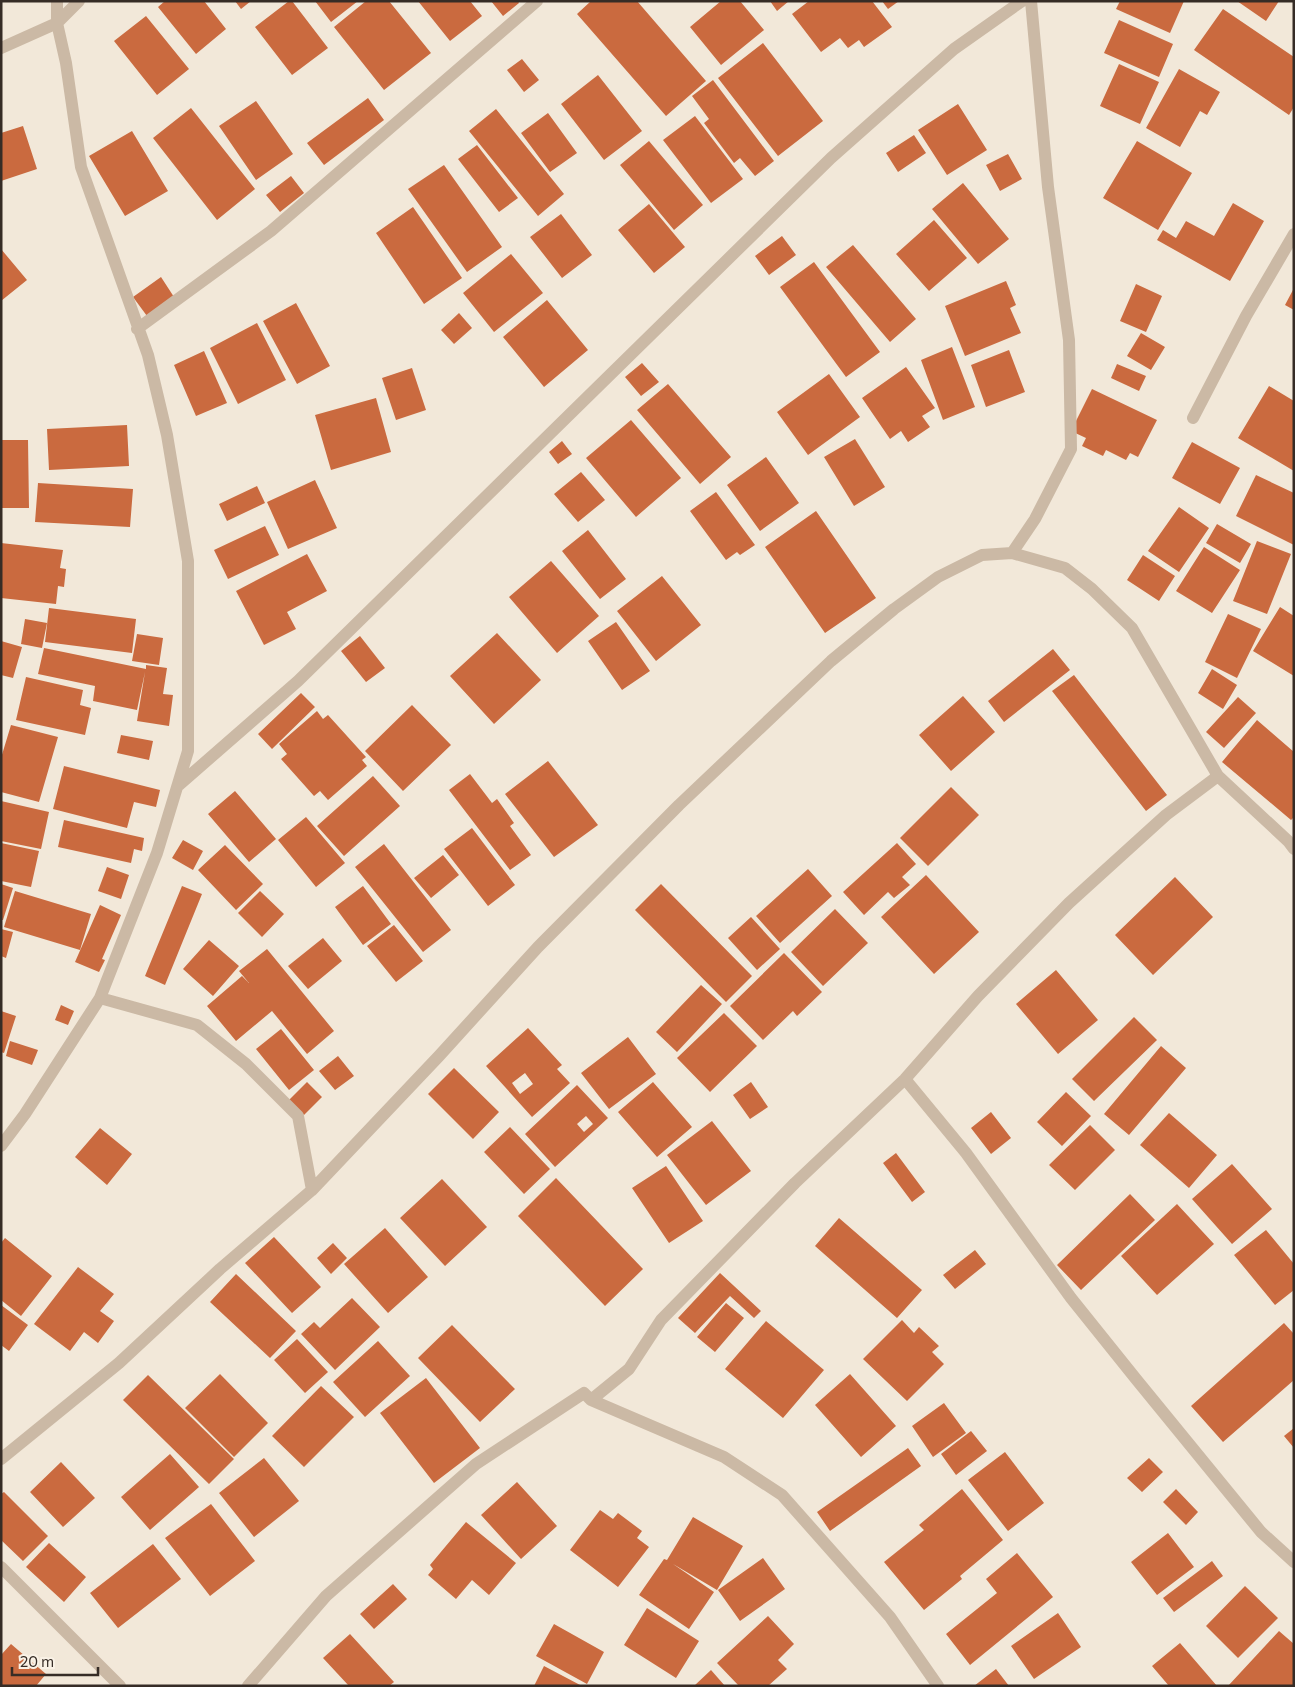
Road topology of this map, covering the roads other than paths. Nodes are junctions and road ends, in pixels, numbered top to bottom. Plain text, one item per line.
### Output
1 (57, 1) edge
2 (79, 1) edge
3 (537, 1) edge
4 (1022, 1) edge
5 (1031, 1) edge
6 (58, 23) junction
7 (1, 48) edge
8 (1294, 234) edge
9 (137, 329) junction
10 (1193, 418) dead end
11 (1012, 553) junction
12 (1218, 776) junction
13 (178, 786) junction
14 (1292, 842) edge
15 (100, 998) junction
16 (905, 1079) junction
17 (1, 1146) edge
18 (312, 1190) junction
19 (591, 1400) junction
20 (1, 1459) edge
21 (1294, 1562) edge
22 (1, 1567) edge
23 (120, 1686) edge
24 (248, 1686) edge
25 (938, 1686) edge

1 - 6 street
2 - 6 street
3 - 9 street
4 - 13 street
5 - 11 street
6 - 7 street
6 - 9 street
8 - 10 street
9 - 13 street
11 - 12 street
11 - 18 street
12 - 14 street
12 - 16 street
13 - 15 street
15 - 17 street
15 - 18 street
16 - 19 street
16 - 21 street
18 - 20 street
19 - 24 street
19 - 25 street
22 - 23 street

